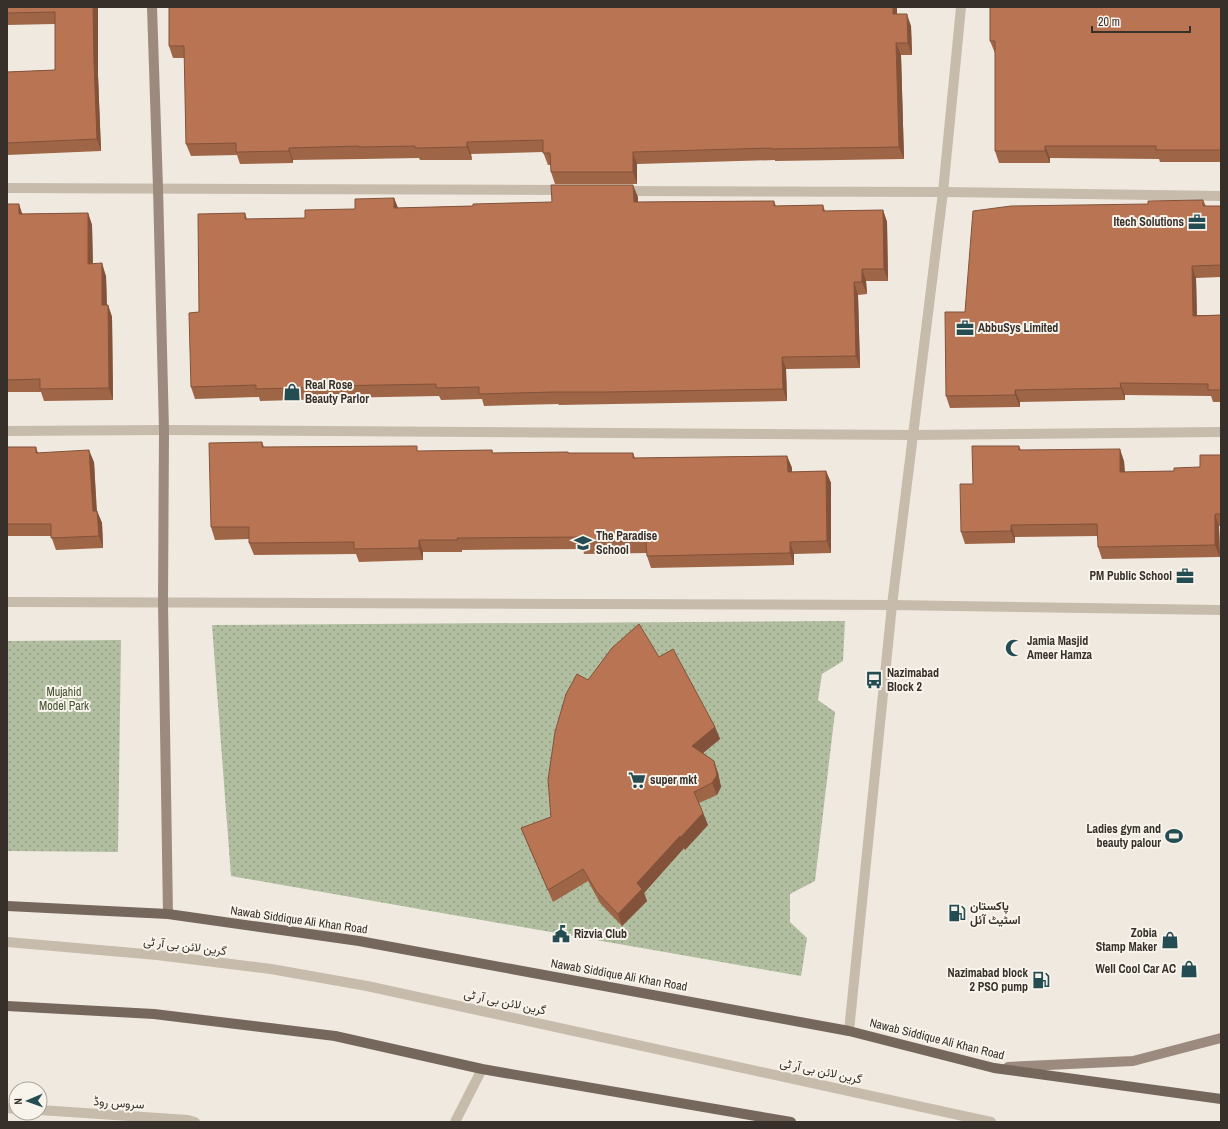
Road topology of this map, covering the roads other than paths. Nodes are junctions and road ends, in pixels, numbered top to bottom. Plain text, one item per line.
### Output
1 (152, 7) edge
2 (961, 7) edge
3 (7, 188) edge
4 (158, 188) junction
5 (578, 190) edge
6 (610, 190) edge
7 (943, 192) junction
8 (1221, 196) edge
9 (164, 430) junction
10 (7, 431) edge
11 (1221, 432) edge
12 (913, 435) junction
13 (7, 602) edge
14 (162, 603) junction
15 (892, 605) junction
16 (1221, 610) edge
17 (7, 906) edge
18 (168, 914) junction
19 (7, 942) edge
20 (7, 1006) edge
21 (849, 1031) junction
22 (1221, 1038) edge
23 (994, 1068) junction
24 (482, 1069) junction
25 (1221, 1099) edge
26 (48, 1111) edge
27 (770, 1120) edge
28 (195, 1122) edge
29 (455, 1122) edge
30 (791, 1122) edge
31 (991, 1122) edge

1 - 4 street
2 - 7 street
3 - 4 street
4 - 5 street
4 - 9 street
6 - 7 street
7 - 8 street
7 - 12 street
9 - 10 street
9 - 12 street
9 - 14 street
11 - 12 street
12 - 15 street
13 - 14 street
14 - 15 street
14 - 18 street
15 - 16 street
15 - 21 street
17 - 18 main road, Nawab Siddique Ali Khan Road
18 - 21 main road, Nawab Siddique Ali Khan Road
19 - 31 street, گرین لائن بی آر ٹی
20 - 24 main road
21 - 23 main road, Nawab Siddique Ali Khan Road
22 - 23 street
23 - 25 main road, Nawab Siddique Ali Khan Road
24 - 27 main road
24 - 29 street
26 - 28 street, سروس روڈ
27 - 30 main road

